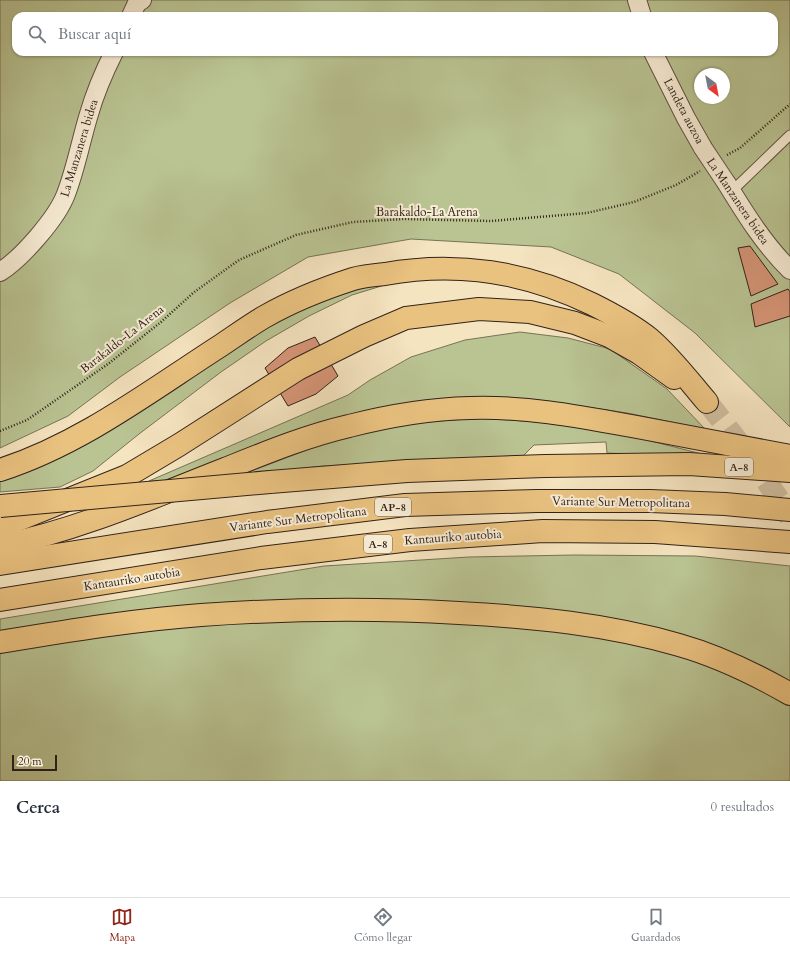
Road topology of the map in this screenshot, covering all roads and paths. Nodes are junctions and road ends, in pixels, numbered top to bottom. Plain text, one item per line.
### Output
1 (142, 0) edge
2 (637, 0) edge
3 (133, 12) edge
4 (641, 12) edge
5 (112, 56) edge
6 (655, 56) edge
7 (790, 104) edge
8 (790, 135) edge
9 (704, 148) joint
10 (727, 155) dead end
11 (701, 170) dead end
12 (729, 188) junction
13 (790, 270) edge
14 (0, 272) edge
15 (0, 431) edge
16 (790, 456) edge
17 (0, 470) edge
18 (790, 471) edge
19 (0, 506) edge
20 (790, 510) edge
21 (0, 527) edge
22 (790, 542) edge
23 (0, 546) edge
24 (0, 564) edge
25 (0, 600) edge
26 (0, 642) edge
27 (790, 694) edge

1 - 3 street
2 - 4 street
5 - 14 street, La Manzanera bidea
6 - 9 street, Landeta auzoa
7 - 10 path
8 - 12 lane
9 - 12 street, La Manzanera bidea, bridge
11 - 15 path, Barakaldo-La Arena
12 - 13 street, La Manzanera bidea
16 - 23 highway
17 - 21 highway
18 - 19 highway, A-8, bridge
20 - 24 highway, Variante Sur Metropolitana / AP-8
22 - 25 highway, Kantauriko autobia / A-8
26 - 27 highway

